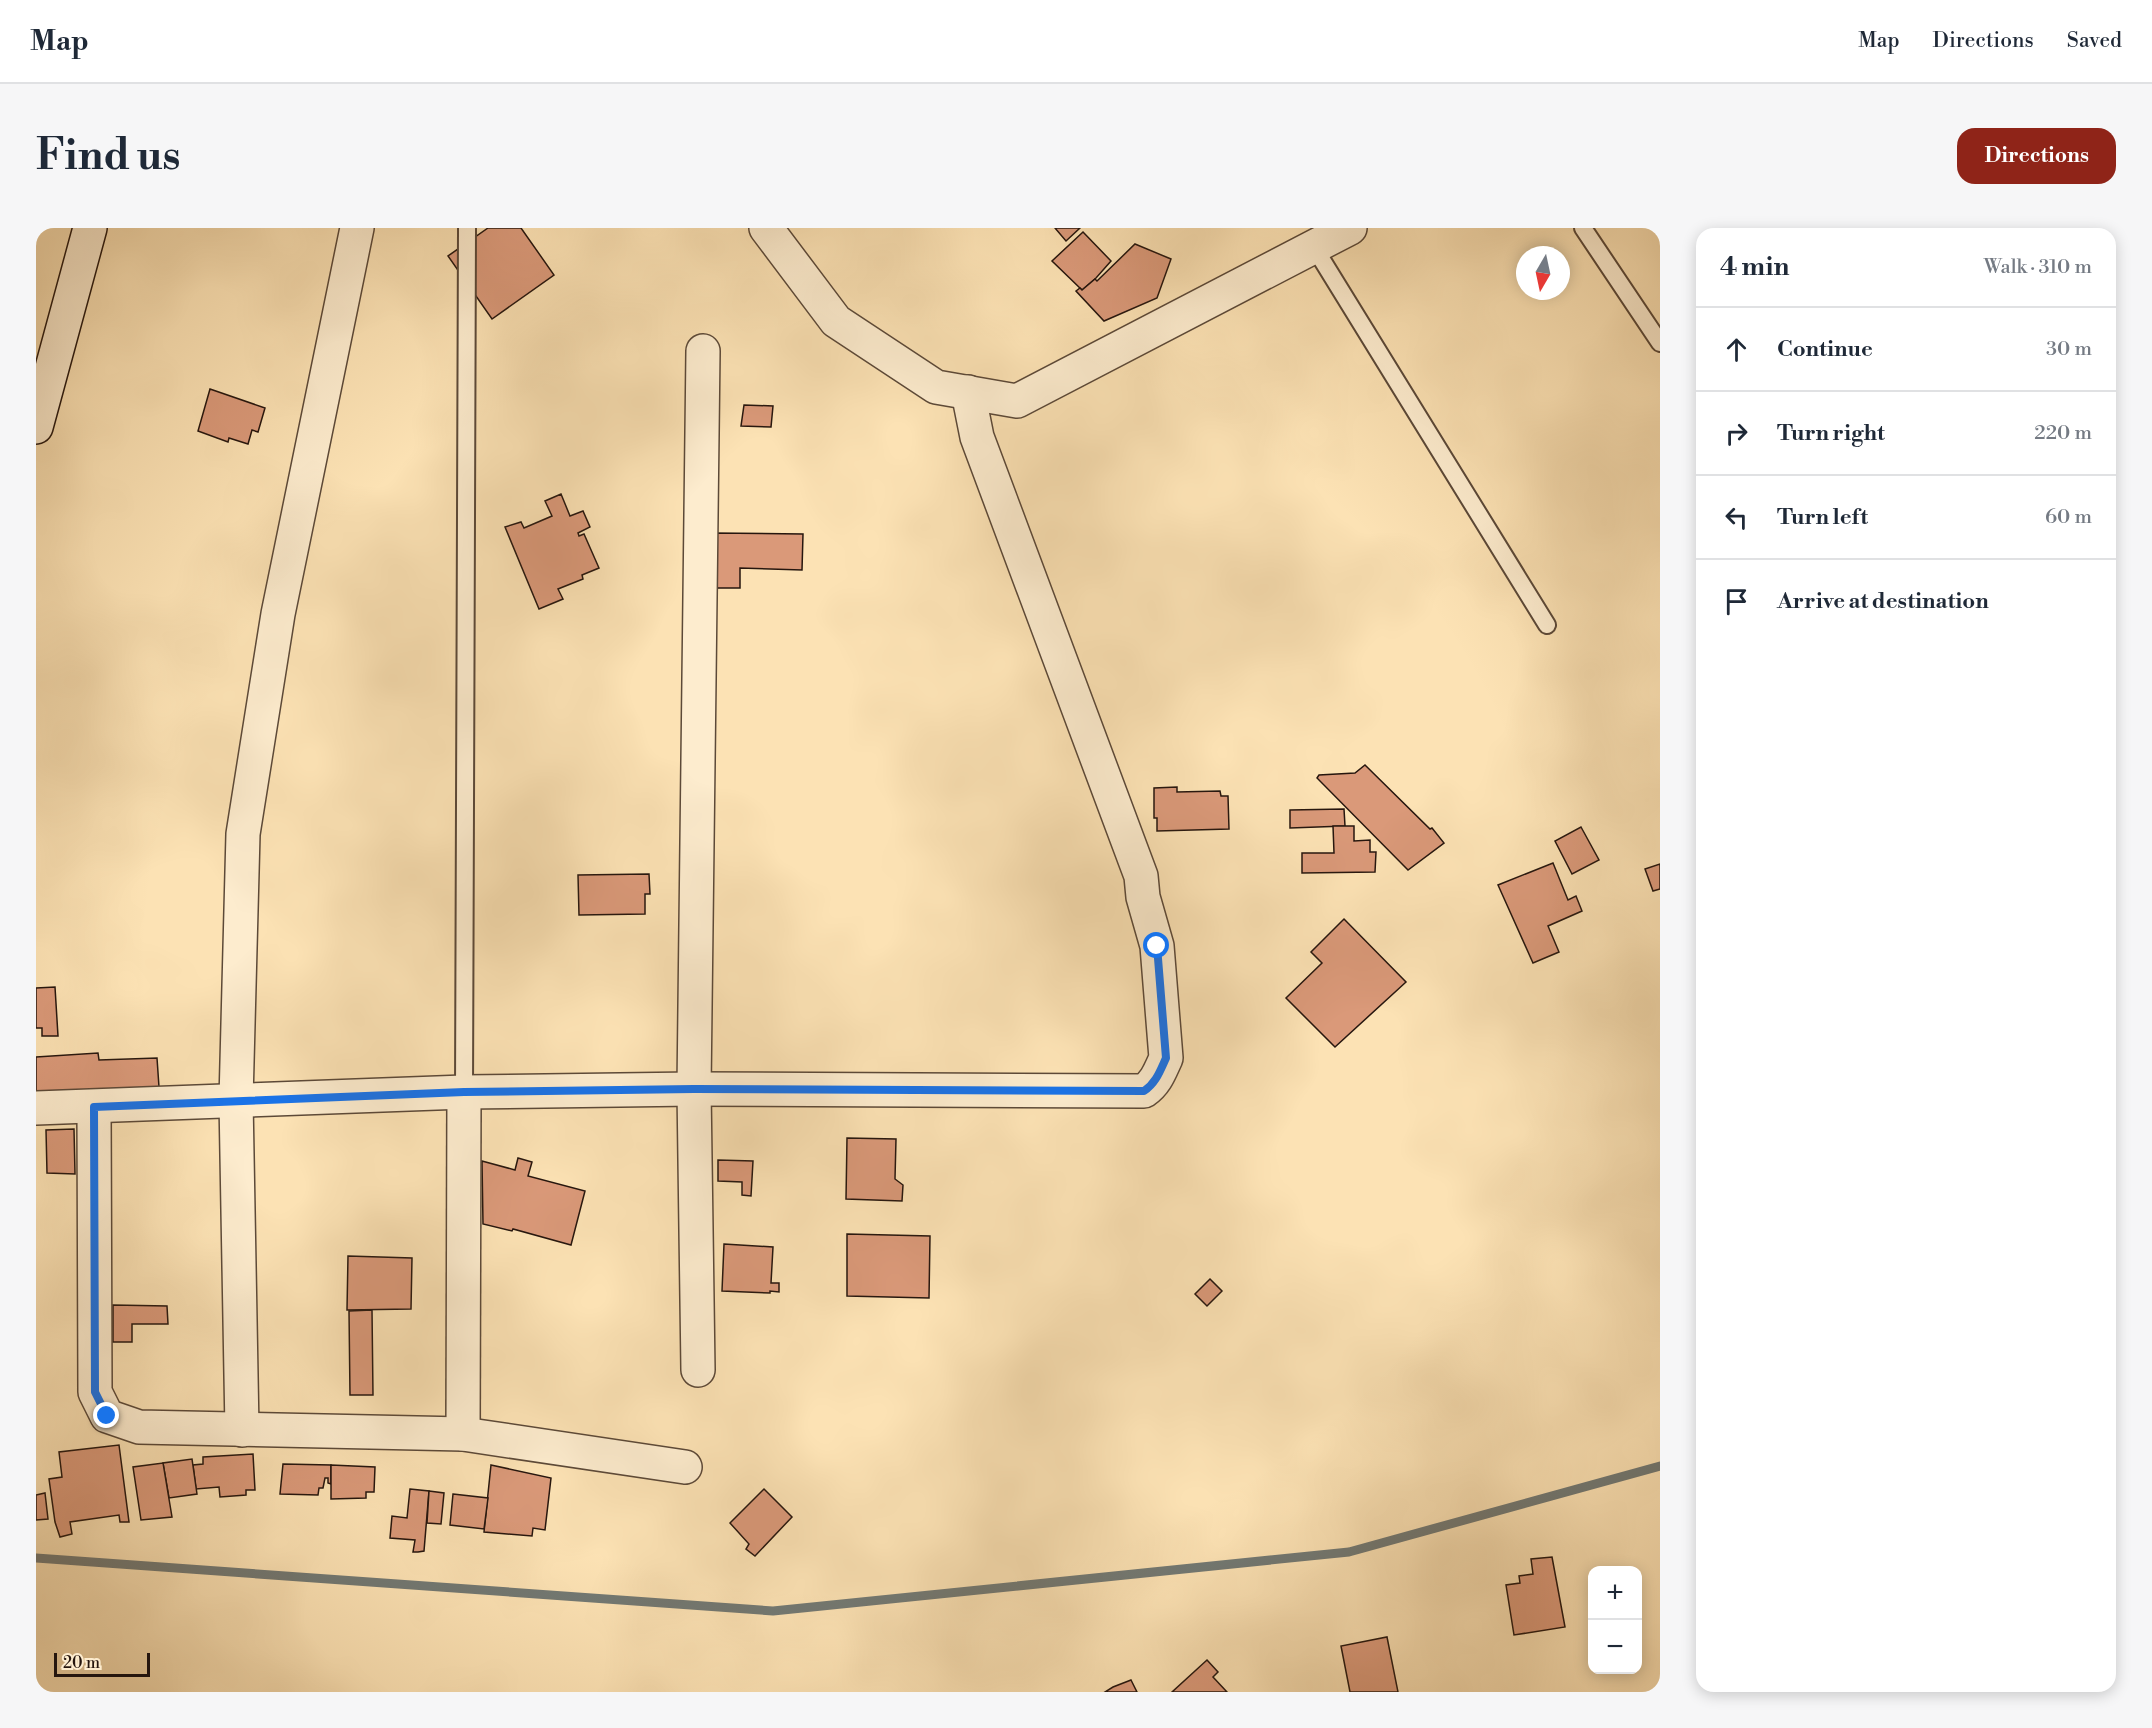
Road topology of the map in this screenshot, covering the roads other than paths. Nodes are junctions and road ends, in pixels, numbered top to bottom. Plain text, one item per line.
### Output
1 (90, 228) edge
2 (357, 228) edge
3 (467, 228) edge
4 (766, 228) edge
5 (1350, 228) edge
6 (1583, 228) edge
7 (1314, 247) junction
8 (1660, 342) edge
9 (703, 351) dead end
10 (968, 392) junction
11 (36, 427) edge
12 (1547, 625) dead end
13 (694, 1089) junction
14 (464, 1092) junction
15 (236, 1100) junction
16 (94, 1107) junction
17 (36, 1108) edge
18 (698, 1370) dead end
19 (242, 1430) junction
20 (463, 1434) junction
21 (685, 1467) dead end

1 - 11 street
2 - 15 street
3 - 14 lane
4 - 10 street
5 - 7 street
6 - 8 lane
7 - 10 street
7 - 12 lane
9 - 13 street
10 - 13 street
13 - 14 street
13 - 18 street
14 - 15 street
14 - 20 street
15 - 16 street
15 - 19 street
16 - 17 street
16 - 19 street
19 - 20 street
20 - 21 street

